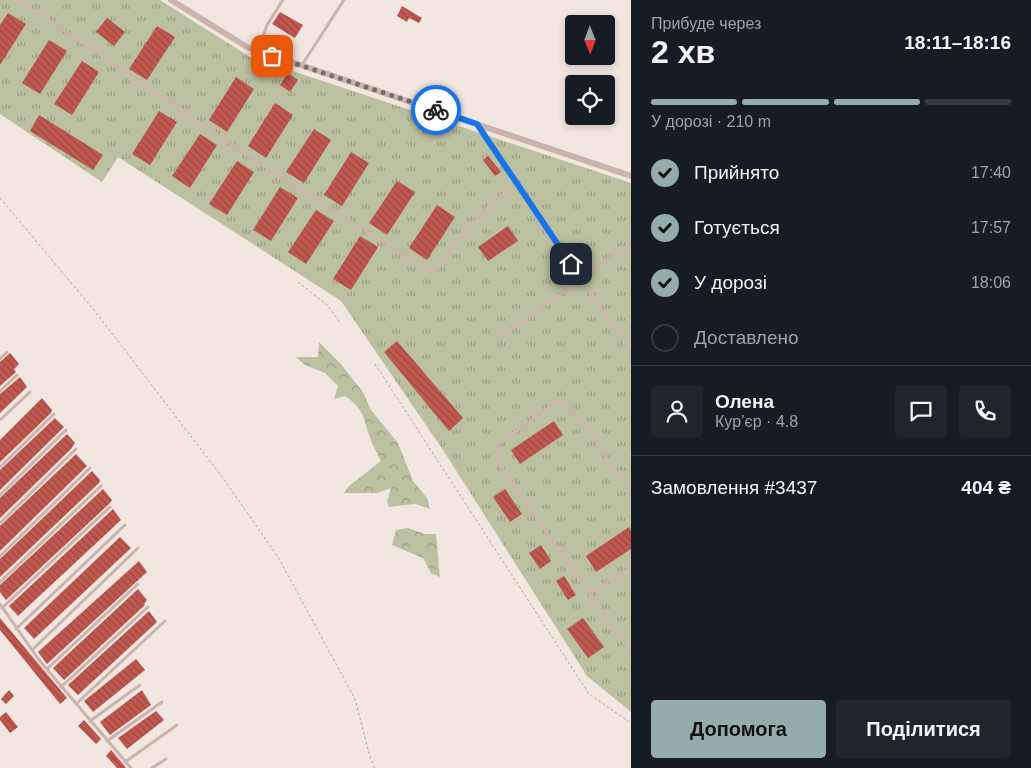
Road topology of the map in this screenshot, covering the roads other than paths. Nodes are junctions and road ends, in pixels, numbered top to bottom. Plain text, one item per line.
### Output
1 (19, 0) edge
2 (171, 0) edge
3 (283, 0) edge
4 (344, 0) edge
5 (257, 51) junction
6 (301, 66) junction
7 (477, 124) junction
8 (631, 176) edge
9 (517, 184) junction
10 (631, 244) edge
11 (582, 280) junction
12 (500, 338) dead end
13 (8, 352) dead end
14 (631, 352) edge
15 (0, 359) edge
16 (17, 374) dead end
17 (0, 391) edge
18 (30, 392) dead end
19 (54, 414) dead end
20 (0, 420) edge
21 (66, 430) dead end
22 (76, 449) dead end
23 (0, 467) edge
24 (90, 468) dead end
25 (101, 486) dead end
26 (631, 491) edge
27 (0, 496) edge
28 (110, 507) dead end
29 (0, 523) edge
30 (125, 524) dead end
31 (138, 548) dead end
32 (0, 556) edge
33 (631, 566) edge
34 (0, 582) edge
35 (138, 584) dead end
36 (589, 593) junction
37 (1, 606) edge
38 (148, 607) dead end
39 (165, 621) dead end
40 (16, 629) junction
41 (32, 650) junction
42 (631, 650) edge
43 (47, 669) junction
44 (140, 684) dead end
45 (61, 687) junction
46 (162, 702) dead end
47 (76, 704) junction
48 (90, 721) junction
49 (177, 725) dead end
50 (107, 741) junction
51 (166, 759) dead end
52 (125, 762) junction
53 (131, 768) edge
54 (152, 768) edge

1 - 9 lane
2 - 5 street
3 - 5 lane
4 - 6 lane
5 - 6 street
6 - 7 street
7 - 8 street
7 - 9 lane
9 - 11 lane
10 - 11 lane
11 - 12 lane
11 - 14 lane
13 - 15 lane
16 - 17 lane
18 - 20 lane
19 - 23 lane
21 - 27 lane
22 - 29 lane
24 - 32 lane
25 - 34 lane
26 - 36 lane
28 - 37 lane
30 - 40 lane
31 - 41 lane
33 - 36 lane
35 - 43 lane
36 - 42 lane
37 - 40 lane
38 - 45 lane
39 - 47 lane
40 - 41 lane
41 - 43 lane
43 - 45 lane
44 - 48 lane
45 - 47 lane
46 - 50 lane
47 - 48 lane
48 - 50 lane
49 - 52 lane
50 - 52 lane
51 - 54 lane
52 - 53 lane

